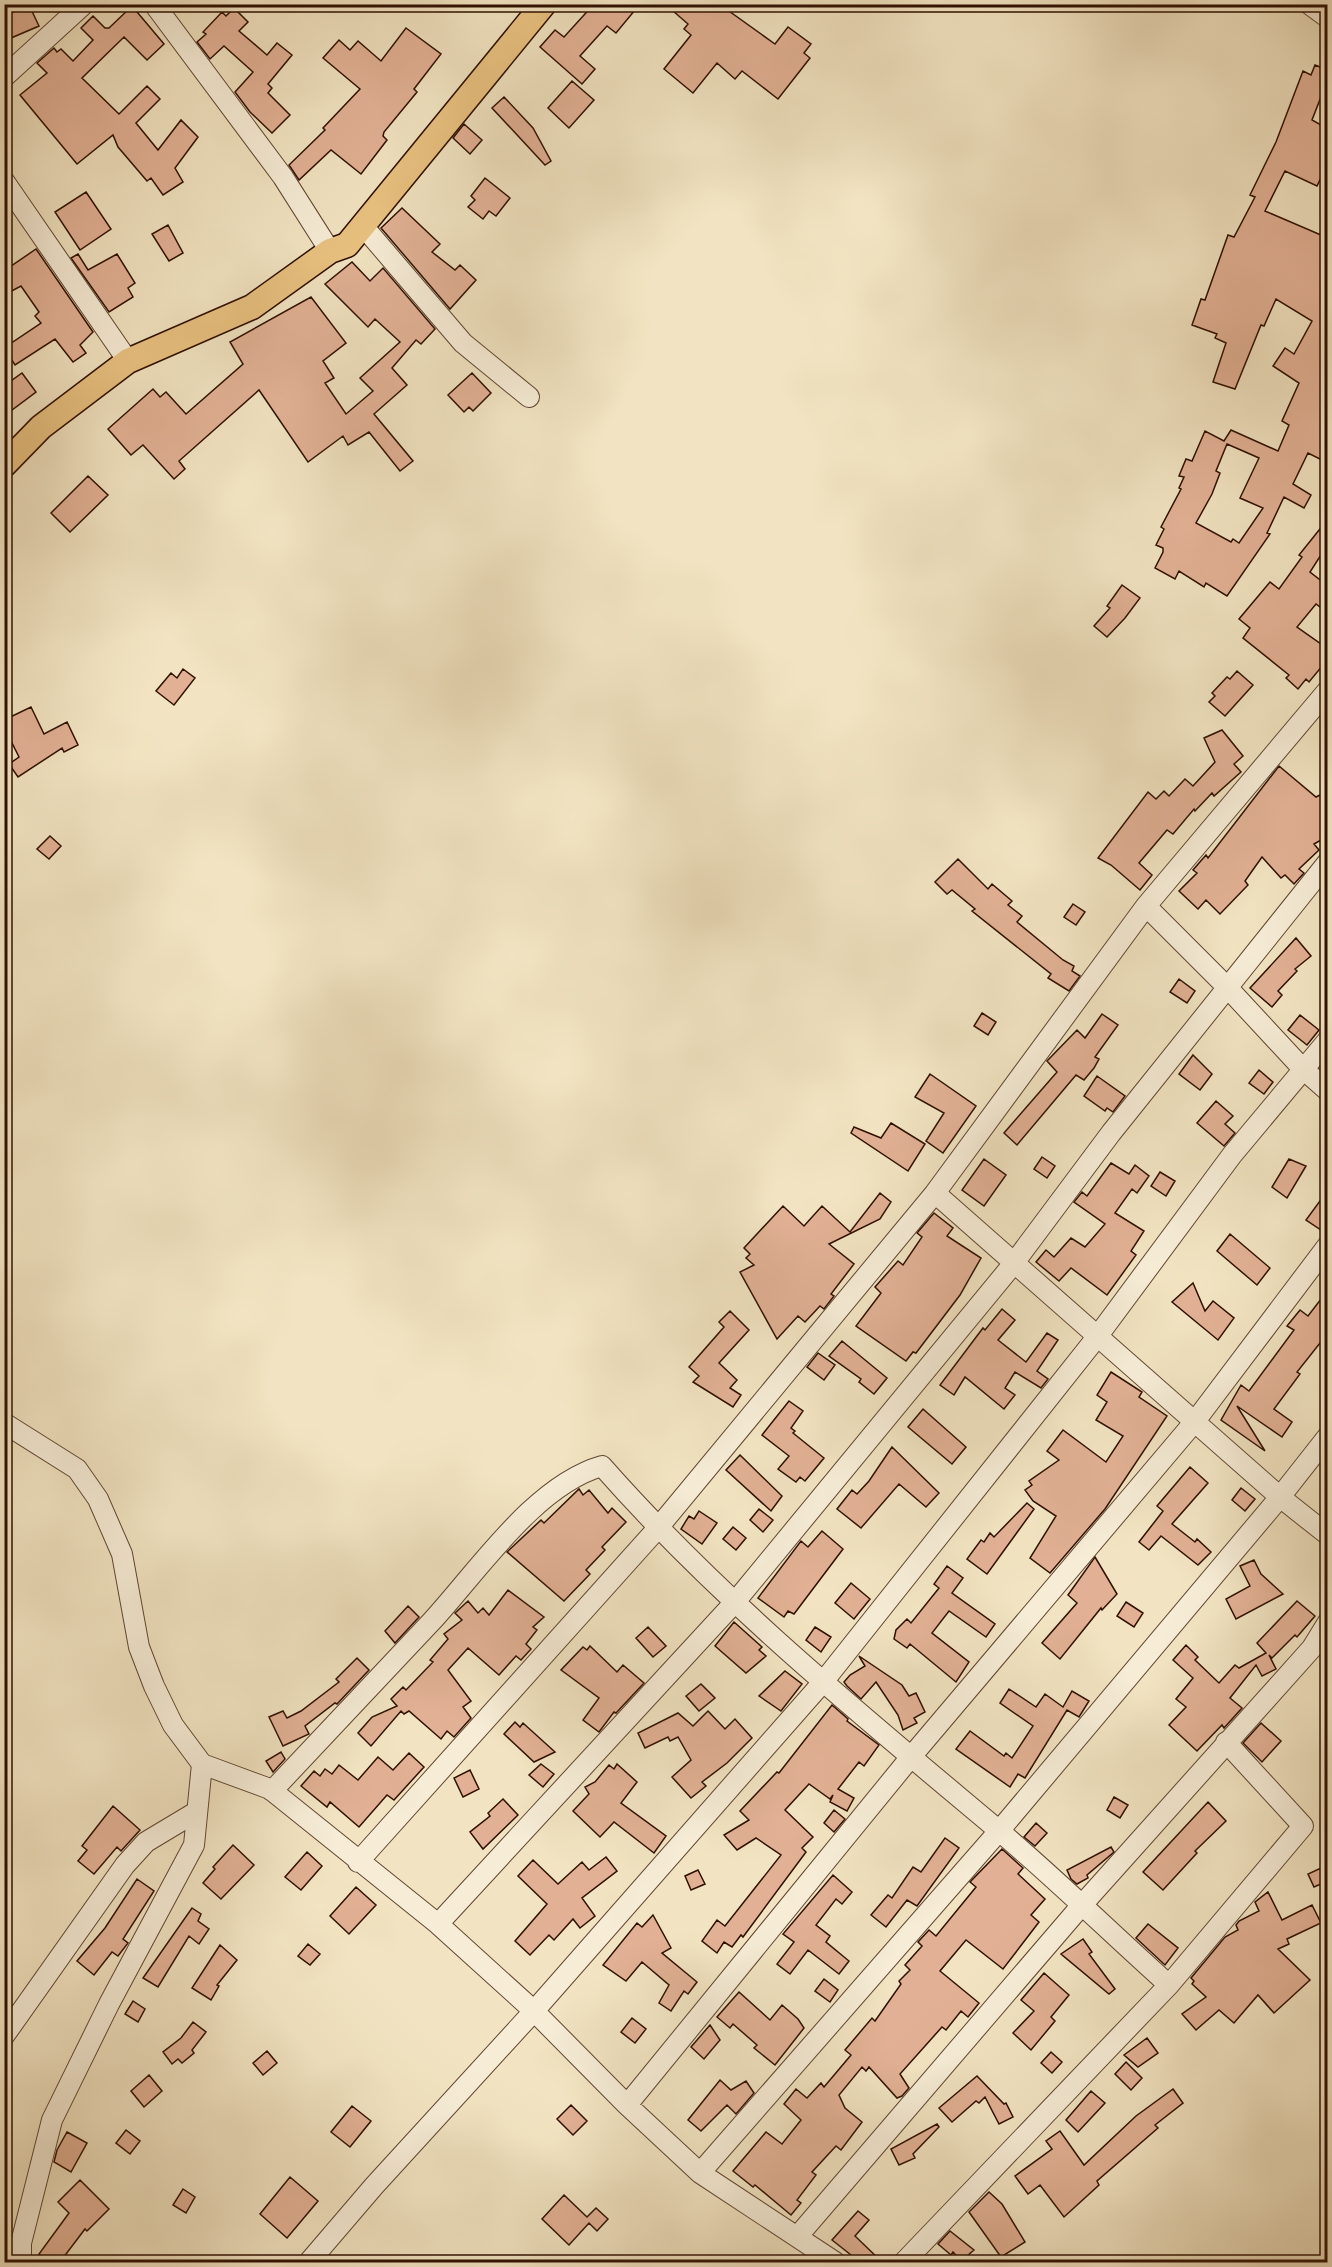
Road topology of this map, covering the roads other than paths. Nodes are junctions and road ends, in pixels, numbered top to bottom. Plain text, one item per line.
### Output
1 (84, 4) edge
2 (154, 4) edge
3 (544, 4) edge
4 (1309, 4) edge
5 (1328, 18) edge
6 (4, 77) edge
7 (4, 181) edge
8 (363, 226) junction
9 (330, 251) junction
10 (128, 361) junction
11 (529, 397) dead end
12 (4, 465) edge
13 (1328, 690) edge
14 (1328, 862) edge
15 (1146, 906) junction
16 (1227, 987) junction
17 (1328, 1040) edge
18 (1303, 1069) junction
19 (1328, 1091) edge
20 (935, 1192) junction
21 (1328, 1245) edge
22 (1014, 1263) junction
23 (1098, 1337) junction
24 (1196, 1420) junction
25 (4, 1423) edge
26 (1328, 1436) edge
27 (1280, 1497) junction
28 (657, 1529) junction
29 (1328, 1535) edge
30 (735, 1602) junction
31 (1328, 1622) edge
32 (823, 1682) junction
33 (1226, 1742) junction
34 (910, 1758) junction
35 (202, 1764) junction
36 (273, 1791) junction
37 (196, 1812) junction
38 (999, 1831) junction
39 (358, 1862) junction
40 (1081, 1906) junction
41 (438, 1924) junction
42 (1169, 1984) junction
43 (534, 2011) junction
44 (4, 2037) edge
45 (627, 2105) junction
46 (700, 2173) junction
47 (797, 2237) junction
48 (21, 2262) edge
49 (309, 2262) edge
50 (835, 2262) edge
51 (904, 2262) edge

1 - 6 street
2 - 9 street
3 - 8 main road
4 - 5 street
7 - 10 street
8 - 9 main road
8 - 11 street
9 - 10 main road
10 - 12 main road
13 - 15 street
14 - 16 street
15 - 16 street
15 - 20 street
16 - 18 street
16 - 22 street
17 - 18 street
18 - 19 street
18 - 23 street
20 - 22 street
20 - 28 street
21 - 24 street
22 - 23 street
22 - 30 street
23 - 24 street
23 - 32 street
24 - 27 street
24 - 34 street
25 - 35 street
26 - 27 street
27 - 29 street
27 - 38 street
28 - 30 street
28 - 36 street
28 - 39 street
30 - 32 street
30 - 41 street
31 - 33 street
32 - 34 street
32 - 43 street
33 - 40 street
33 - 42 street
34 - 38 street
34 - 45 street
35 - 36 street
35 - 37 street
36 - 39 street
37 - 44 street
37 - 48 street
38 - 40 street
38 - 46 street
39 - 41 street
40 - 42 street
40 - 47 street
41 - 43 street
42 - 51 street
43 - 45 street
43 - 49 street
45 - 46 street
46 - 47 street
47 - 50 street

